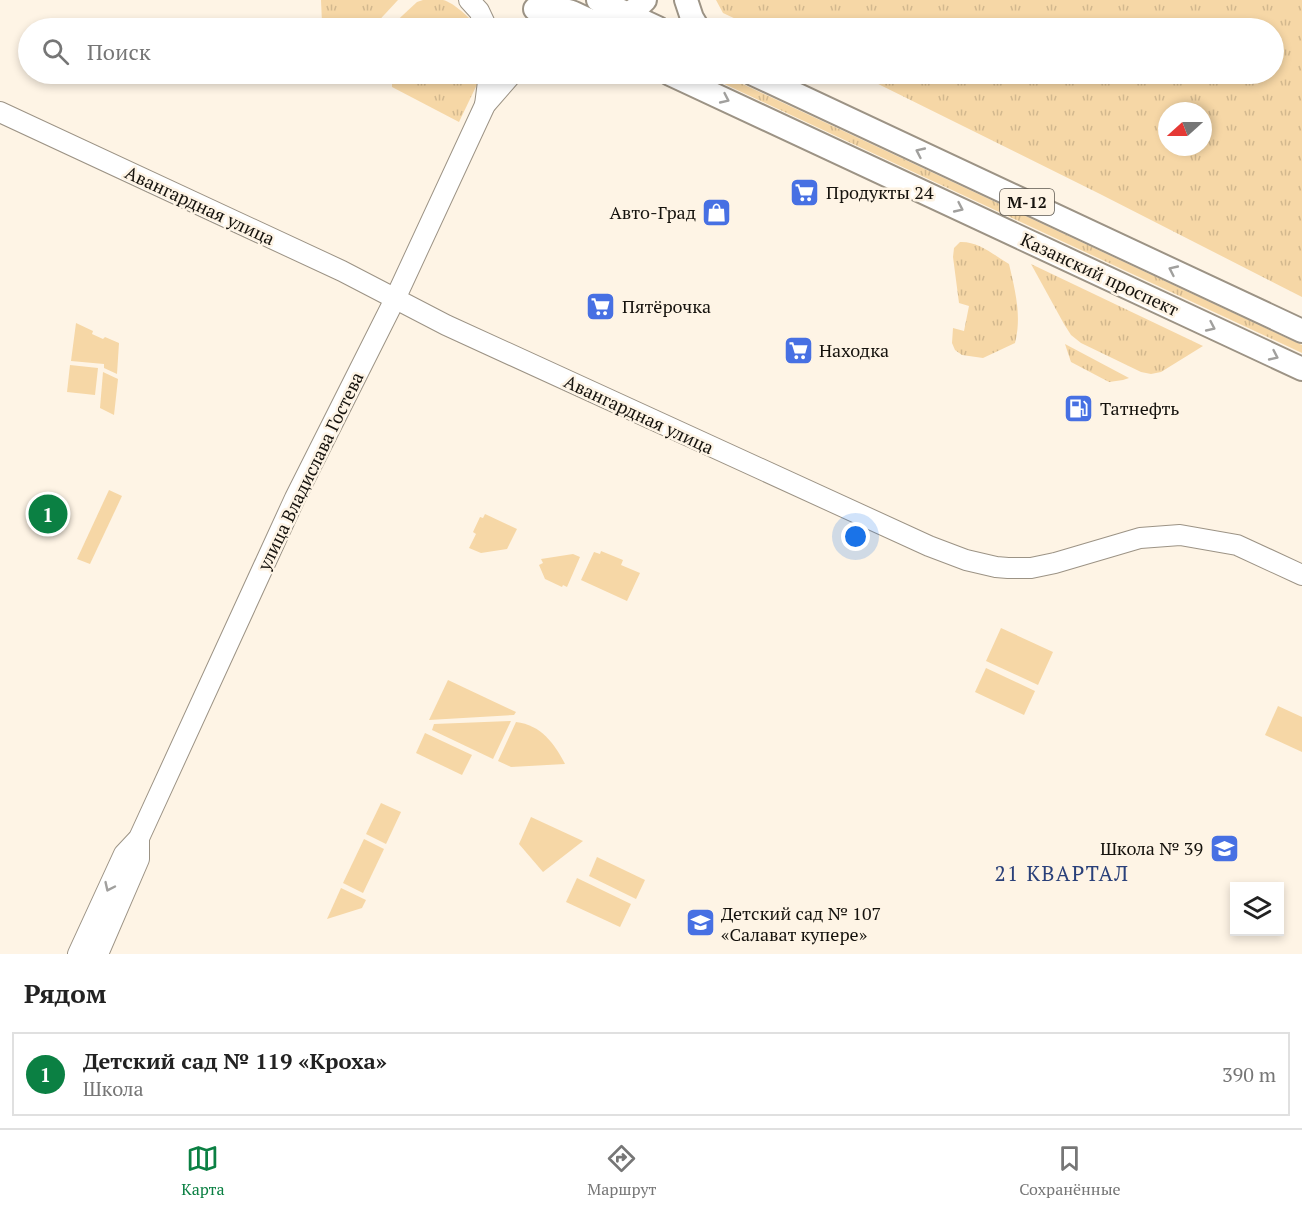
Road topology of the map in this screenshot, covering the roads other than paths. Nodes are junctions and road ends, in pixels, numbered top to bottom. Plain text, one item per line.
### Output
1 (470, 0) edge
2 (598, 0) edge
3 (645, 0) edge
4 (686, 0) edge
5 (525, 4) edge
6 (628, 14) junction
7 (483, 18) edge
8 (555, 18) edge
9 (584, 18) edge
10 (620, 18) edge
11 (637, 18) edge
12 (692, 18) edge
13 (488, 84) edge
14 (503, 84) edge
15 (693, 84) edge
16 (774, 84) edge
17 (485, 105) junction
18 (0, 112) edge
19 (395, 299) junction
20 (1302, 331) edge
21 (1302, 369) edge
22 (1302, 575) edge
23 (139, 838) junction
24 (78, 954) edge
25 (98, 954) edge

1 - 7 street
2 - 6 main road
3 - 6 main road
4 - 12 main road
5 - 8 main road
5 - 9 main road
6 - 10 main road
6 - 11 main road
13 - 17 street, улица Владислава Гостева
14 - 17 street, улица Владислава Гостева
15 -> 21 main road, Казанский проспект / М-12
20 -> 16 main road, Казанский проспект / М-12
17 - 19 street, улица Владислава Гостева
18 - 19 street, Авангардная улица
19 - 22 street, Авангардная улица
19 - 23 street, улица Владислава Гостева
23 -> 24 street, улица Владислава Гостева
23 - 25 street, улица Владислава Гостева

